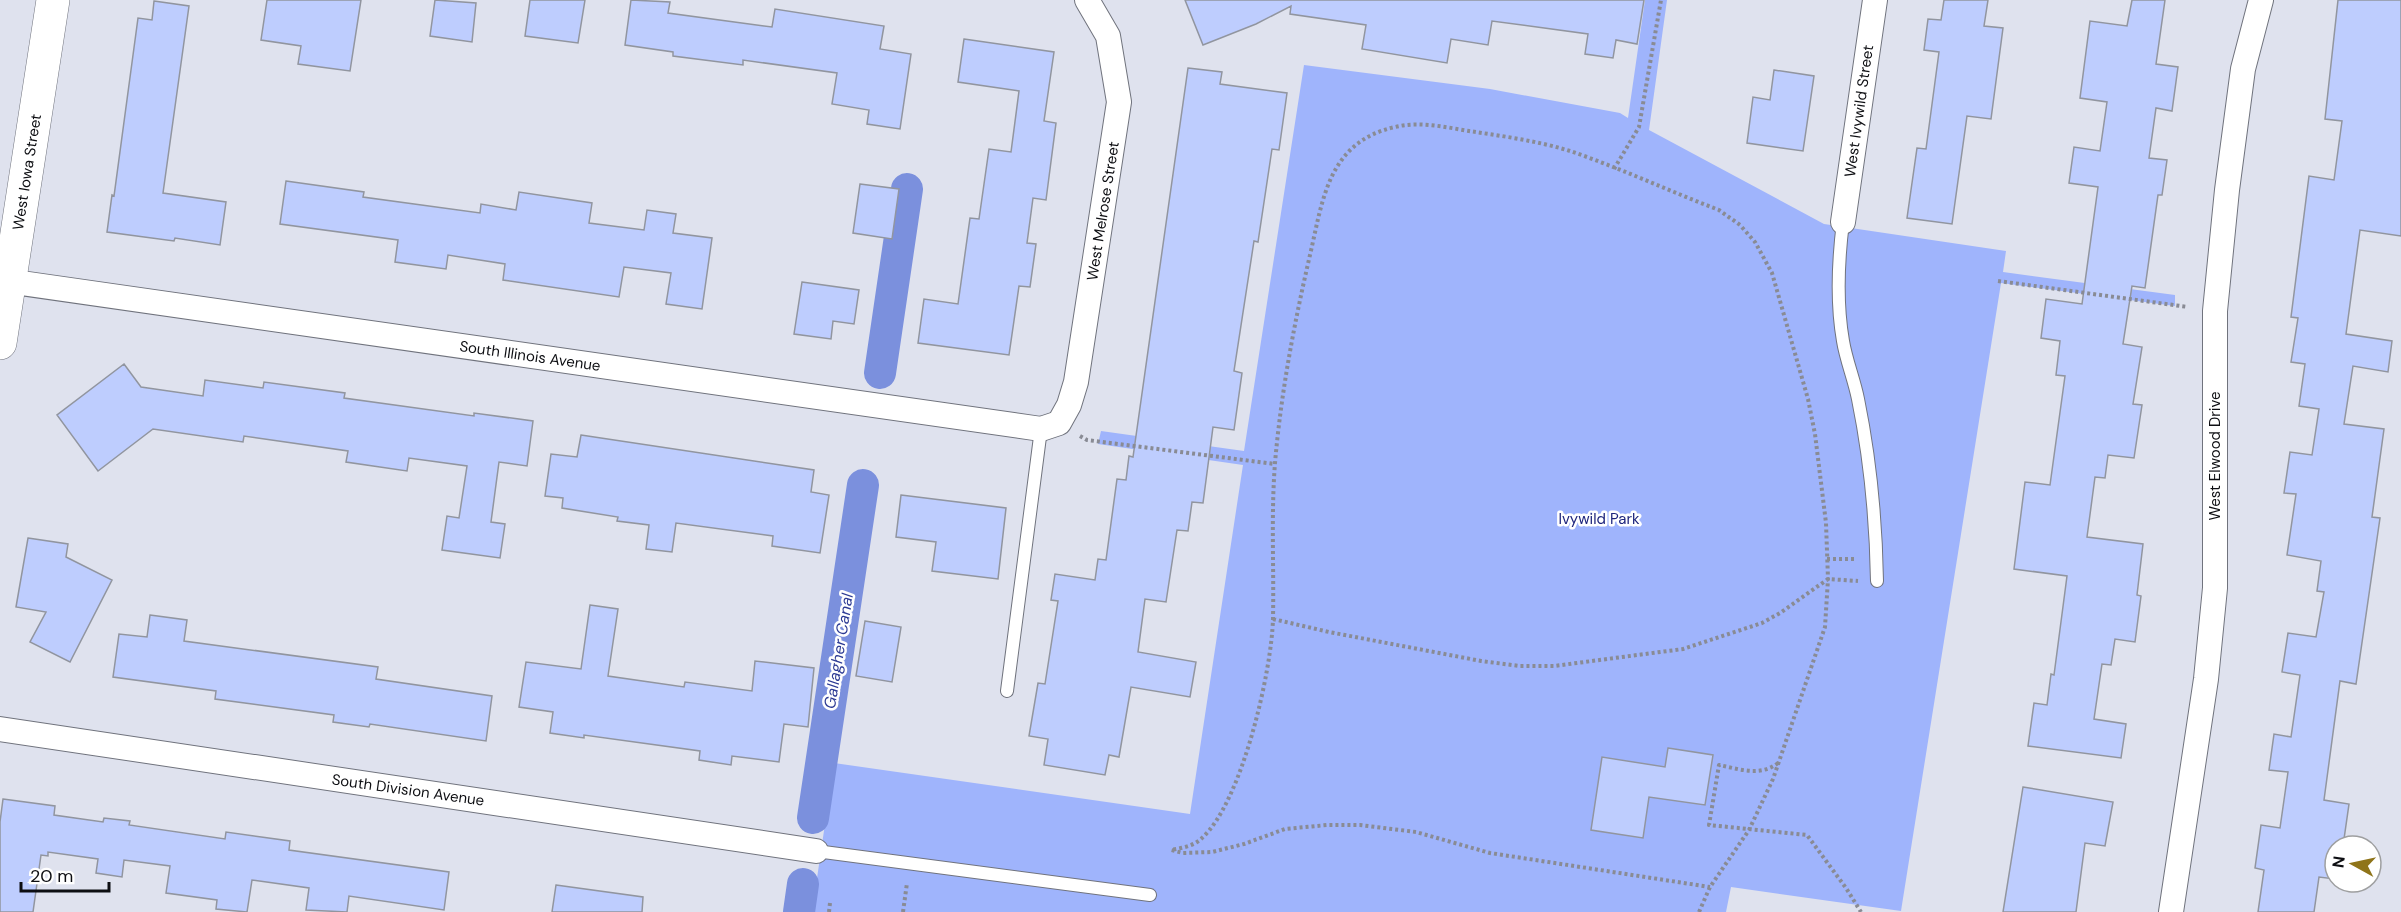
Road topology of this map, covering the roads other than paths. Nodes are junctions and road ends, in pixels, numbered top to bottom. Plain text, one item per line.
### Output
1 (54, 0) edge
2 (1088, 0) edge
3 (1875, 0) edge
4 (2260, 0) edge
5 (1843, 222) joint
6 (5, 281) edge
7 (0, 343) edge
8 (1050, 426) junction
9 (1877, 582) road end
10 (1007, 691) dead end
11 (0, 729) edge
12 (816, 851) joint
13 (1150, 895) dead end
14 (2171, 912) edge

1 - 6 street, West Iowa Street
2 - 8 street, West Melrose Street
3 - 5 street, West Ivywild Street
4 - 14 street, West Elwood Drive
5 - 9 lane
6 - 7 street, West Iowa Street
6 - 8 street, South Illinois Avenue
8 - 10 lane
11 - 12 street, South Division Avenue
12 - 13 lane

